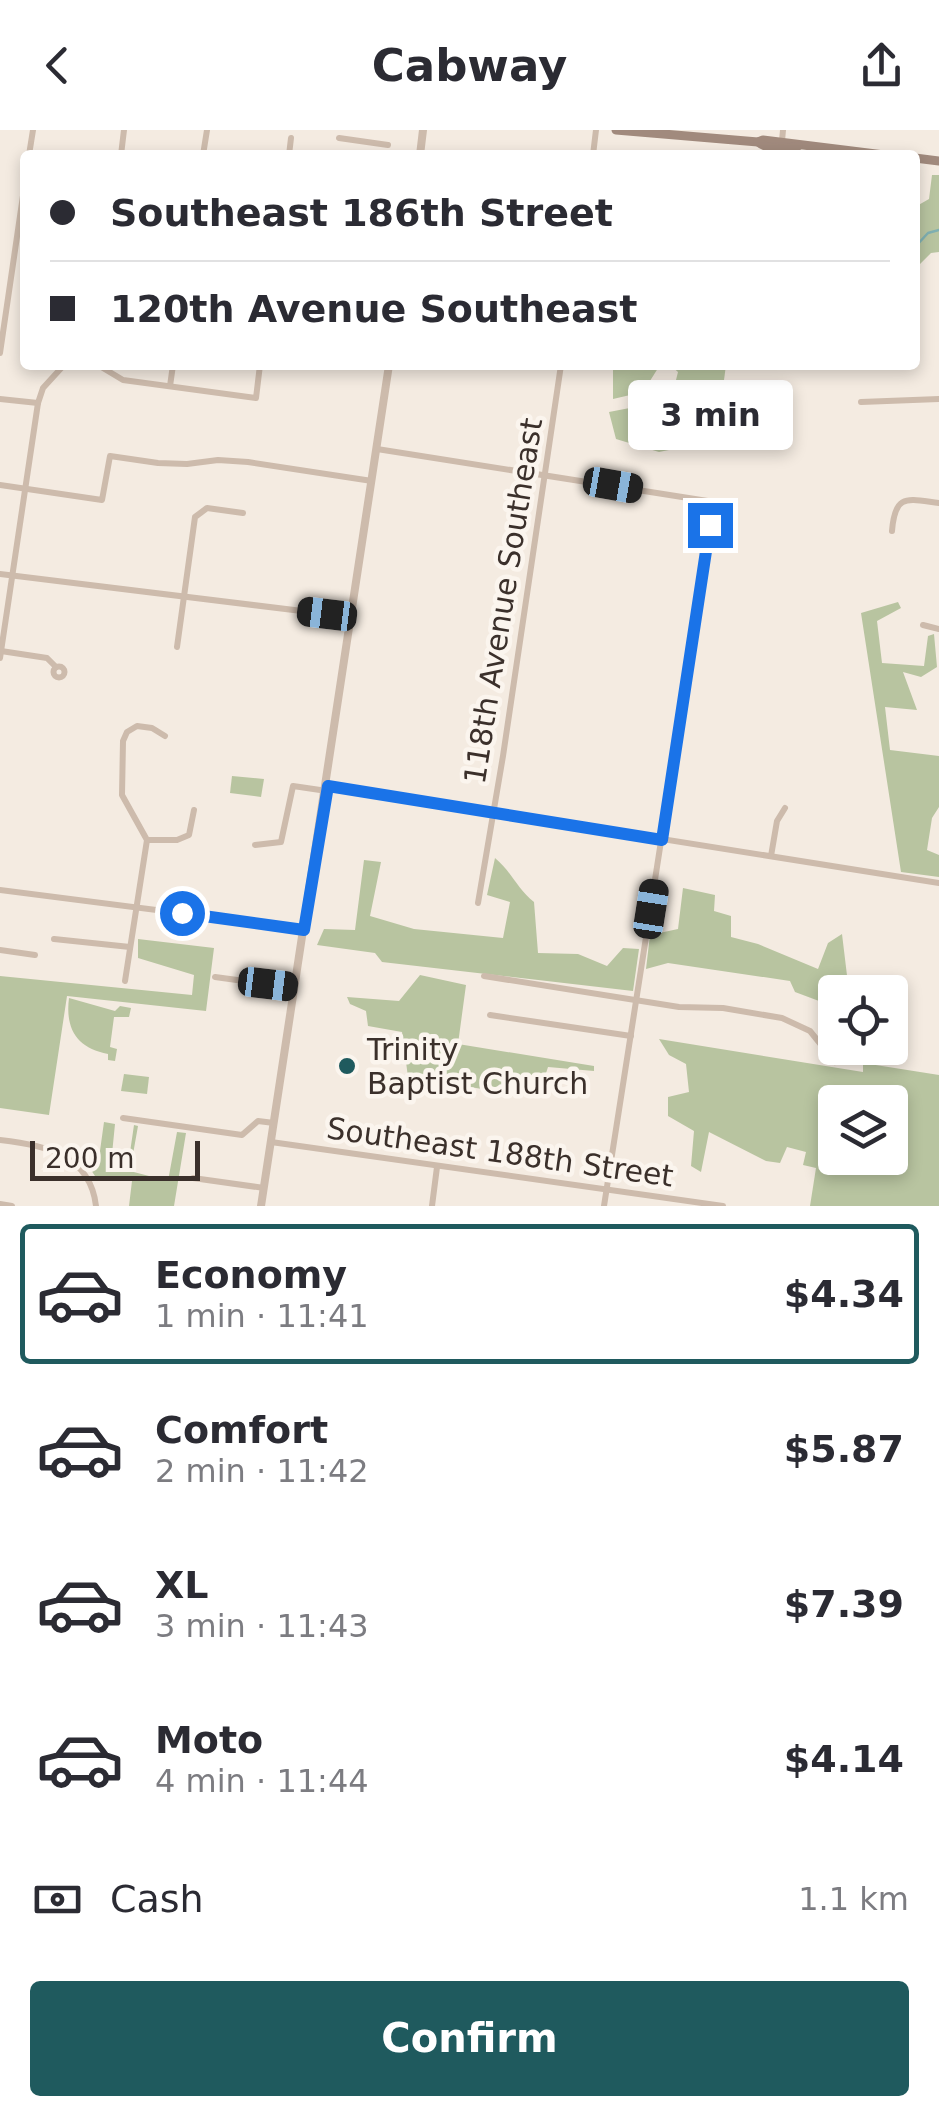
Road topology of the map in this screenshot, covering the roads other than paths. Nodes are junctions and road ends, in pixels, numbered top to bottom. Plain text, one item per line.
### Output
1 (616, 130) edge
2 (654, 132) edge
3 (738, 135) edge
4 (782, 136) edge
5 (292, 138) dead end
6 (339, 138) dead end
7 (368, 142) junction
8 (758, 142) junction
9 (388, 144) dead end
10 (290, 150) edge
11 (367, 150) edge
12 (794, 150) edge
13 (20, 216) edge
14 (0, 353) edge
15 (59, 370) edge
16 (106, 370) edge
17 (173, 370) edge
18 (259, 370) edge
19 (388, 370) edge
20 (560, 370) edge
21 (170, 386) junction
22 (0, 398) edge
23 (939, 399) edge
24 (861, 402) dead end
25 (38, 404) junction
26 (378, 448) junction
27 (545, 474) junction
28 (372, 481) junction
29 (0, 485) edge
30 (25, 488) junction
31 (939, 502) edge
32 (244, 513) dead end
33 (892, 531) dead end
34 (0, 574) edge
35 (12, 576) junction
36 (183, 596) junction
37 (353, 617) junction
38 (922, 625) dead end
39 (939, 628) edge
40 (177, 648) dead end
41 (1, 654) edge
42 (56, 667) dead end
43 (166, 736) dead end
44 (327, 788) junction
45 (785, 808) dead end
46 (194, 810) dead end
47 (494, 812) junction
48 (146, 840) junction
49 (662, 840) junction
50 (255, 845) dead end
51 (771, 856) junction
52 (939, 882) edge
53 (0, 890) edge
54 (478, 902) dead end
55 (137, 906) junction
56 (304, 930) junction
57 (54, 939) dead end
58 (130, 948) junction
59 (0, 950) edge
60 (35, 955) dead end
61 (484, 976) dead end
62 (214, 977) dead end
63 (125, 981) dead end
64 (295, 988) junction
65 (637, 999) junction
66 (490, 1014) dead end
67 (632, 1036) junction
68 (818, 1040) edge
69 (122, 1118) dead end
70 (274, 1123) junction
71 (0, 1140) edge
72 (272, 1142) junction
73 (437, 1167) junction
74 (193, 1178) dead end
75 (264, 1188) junction
76 (607, 1188) junction
77 (0, 1204) edge
78 (12, 1206) edge
79 (96, 1206) edge
80 (261, 1206) edge
81 (432, 1206) edge
82 (604, 1206) edge
83 (723, 1206) edge

1 - 2 main road
2 - 3 main road
3 - 8 main road
4 - 8 main road
5 - 10 street
6 - 7 street
7 - 9 street
7 - 11 street
8 - 12 main road
13 - 14 street
15 - 25 street
16 - 21 street
17 - 21 street
18 - 21 street
19 - 26 street
20 - 27 street, 118th Avenue Southeast
22 - 25 street
23 - 24 street
25 - 30 street
26 - 27 street
26 - 28 street
27 - 47 street, 118th Avenue Southeast
27 - 49 street
28 - 30 street
28 - 37 street
29 - 30 street
30 - 35 street
31 - 33 street
32 - 36 street
34 - 35 street
35 - 36 street
35 - 41 street
36 - 37 street
36 - 40 street
37 - 44 street
38 - 39 street
41 - 42 street
43 - 48 street
44 - 47 street
44 - 50 street
44 - 56 street
45 - 51 street
46 - 48 street
47 - 49 street
47 - 54 street, 118th Avenue Southeast
48 - 55 street
49 - 51 street
49 - 65 street
51 - 52 street
53 - 55 street
55 - 56 street
55 - 58 street
56 - 64 street
57 - 58 street
58 - 63 street
59 - 60 street
61 - 65 street
62 - 64 street
64 - 70 street
65 - 67 street
65 - 68 street
66 - 67 street
67 - 76 street
69 - 70 street
70 - 72 street
71 - 79 street
72 - 73 street, Southeast 188th Street
72 - 75 street
73 - 76 street, Southeast 188th Street
73 - 81 street
74 - 75 street
75 - 80 street
76 - 82 street
76 - 83 street, Southeast 188th Street
77 - 78 street

